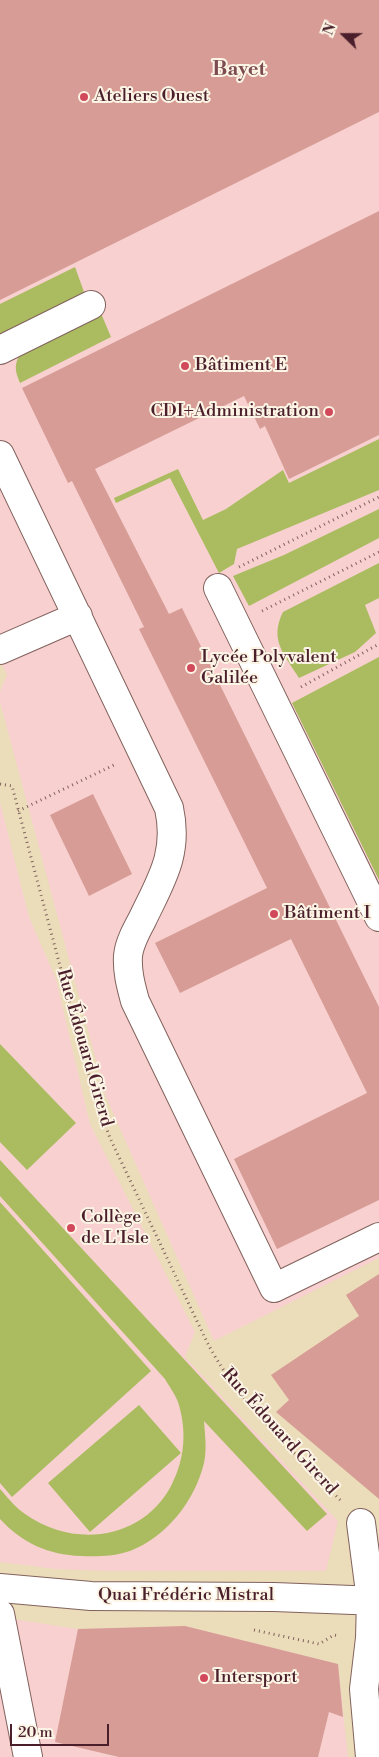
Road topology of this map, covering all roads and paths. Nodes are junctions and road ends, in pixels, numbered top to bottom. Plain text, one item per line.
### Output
1 (91, 305) dead end
2 (0, 350) edge
3 (0, 455) edge
4 (379, 497) edge
5 (379, 552) edge
6 (218, 588) joint
7 (257, 613) dead end
8 (78, 616) junction
9 (379, 644) edge
10 (0, 650) edge
11 (296, 689) dead end
12 (142, 751) junction
13 (0, 784) edge
14 (18, 811) junction
15 (379, 917) edge
16 (379, 1236) edge
17 (361, 1522) joint
18 (0, 1588) edge
19 (375, 1600) edge
20 (0, 1614) edge
21 (28, 1757) edge
22 (370, 1757) edge

1 - 2 street
3 - 8 street
4 - 6 path
5 - 7 path
6 - 15 street
8 - 10 street
8 - 12 street
9 - 11 path
12 - 14 path
12 - 16 street
13 - 14 path, Rue Édouard Girerd
14 - 17 path, Rue Édouard Girerd
17 - 19 street
18 - 19 street, Quai Frédéric Mistral
19 - 22 street
20 - 21 street

